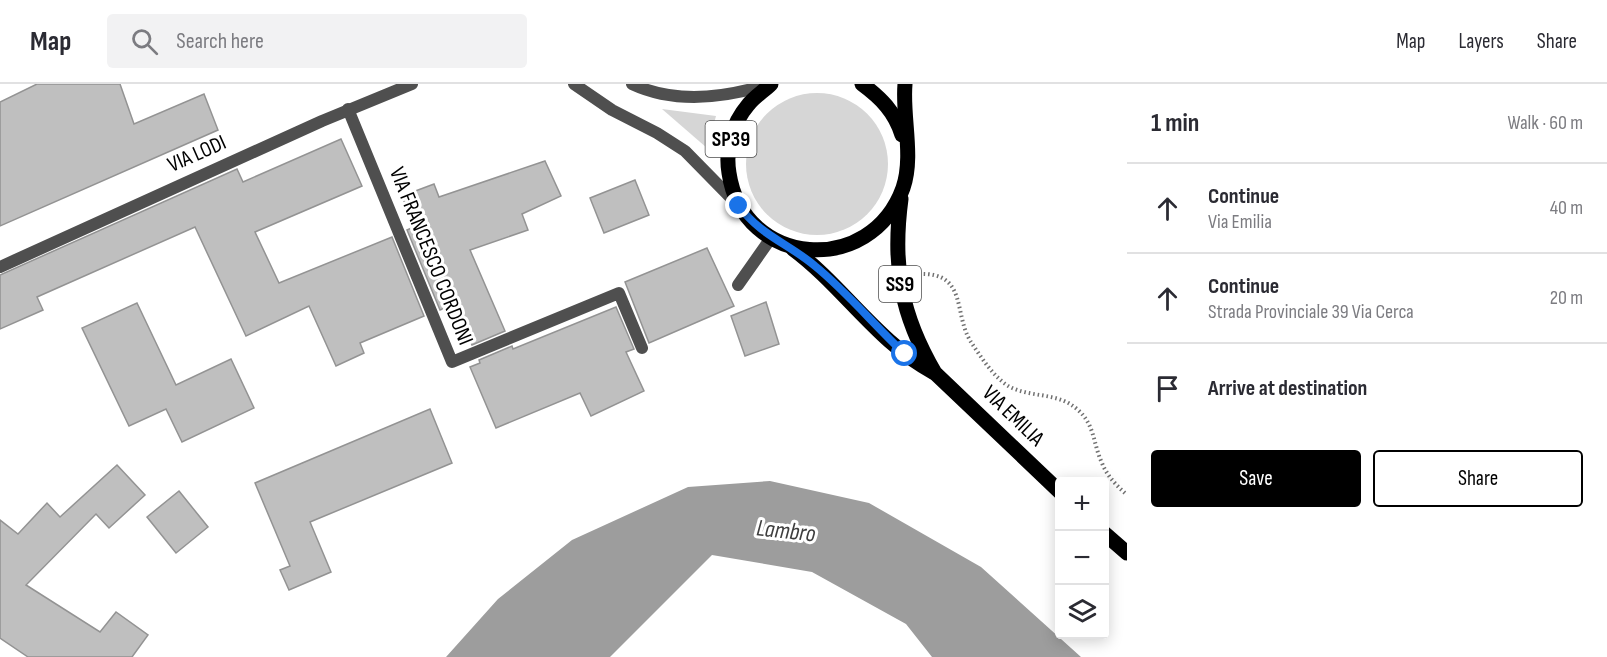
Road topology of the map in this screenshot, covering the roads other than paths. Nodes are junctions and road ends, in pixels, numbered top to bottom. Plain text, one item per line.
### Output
1 (412, 84) edge
2 (574, 84) edge
3 (632, 84) edge
4 (771, 84) edge
5 (862, 84) edge
6 (904, 84) edge
7 (348, 109) junction
8 (906, 150) junction
9 (903, 188) junction
10 (739, 206) junction
11 (771, 238) junction
12 (789, 246) junction
13 (0, 267) edge
14 (738, 285) dead end
15 (642, 348) dead end
16 (935, 373) junction
17 (1055, 488) edge
18 (1109, 537) edge
19 (1127, 553) edge

1 - 7 street, VIA LODI
2 - 10 street
3 - 4 street
4 - 10 main road, SP39
5 - 8 main road, SP39
6 - 8 main road, SP39
7 - 13 street, VIA LODI
7 - 15 street, VIA FRANCESCO CORDONI
8 - 9 main road, SP39
9 - 12 main road, SP39
9 - 16 main road, VIA EMILIA / SS9
10 - 11 main road, SP39
11 - 12 main road, SP39
11 - 14 street
12 - 16 main road, VIA EMILIA / SS9
16 - 17 main road, VIA EMILIA / SS9
18 - 19 main road

